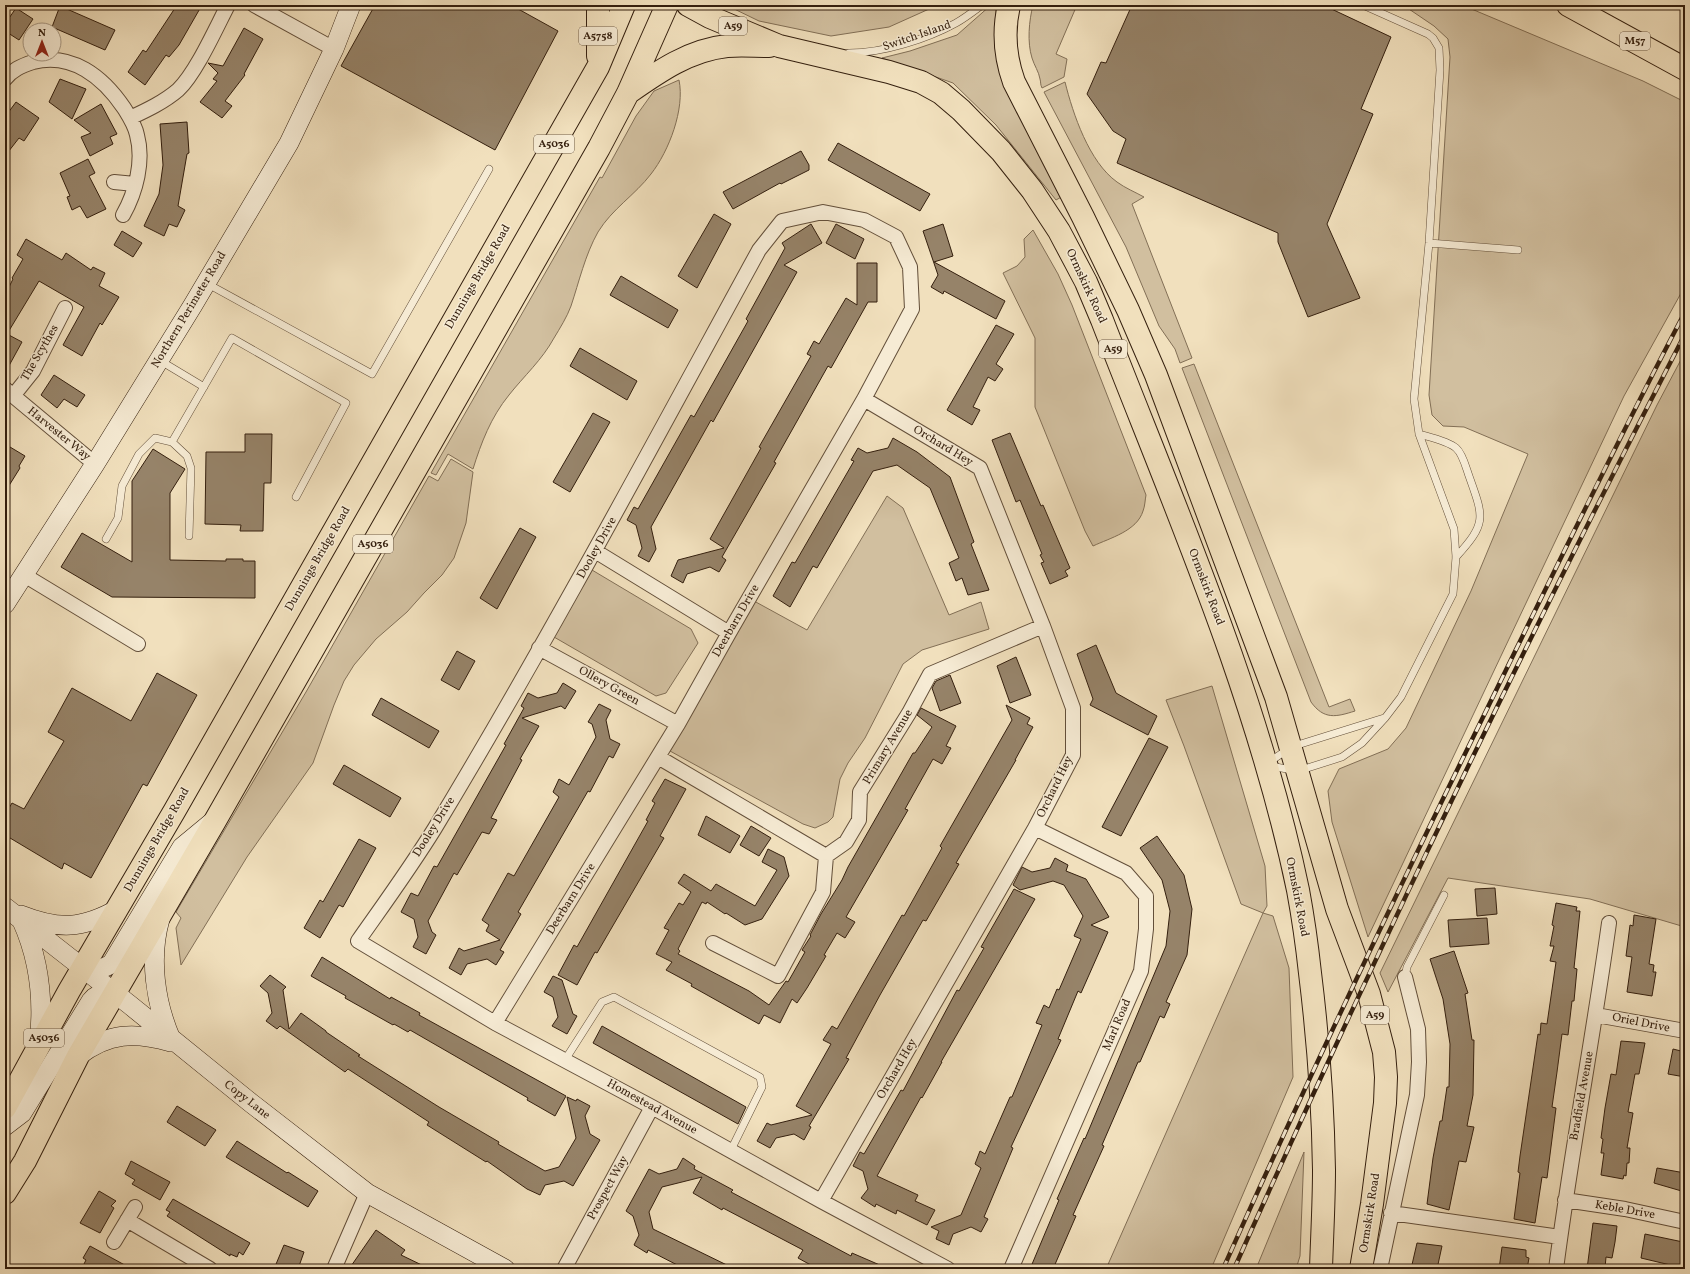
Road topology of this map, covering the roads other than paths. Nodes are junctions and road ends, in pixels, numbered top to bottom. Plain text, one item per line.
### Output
1 (228, 5) edge
2 (254, 5) edge
3 (351, 5) edge
4 (598, 5) edge
5 (624, 5) edge
6 (667, 5) edge
7 (688, 5) edge
8 (982, 5) edge
9 (1009, 5) edge
10 (1363, 5) edge
11 (1568, 5) edge
12 (779, 46) junction
13 (334, 49) junction
14 (817, 54) junction
15 (598, 67) junction
16 (1685, 69) edge
17 (5, 79) edge
18 (628, 93) junction
19 (130, 118) junction
20 (489, 169) dead end
21 (114, 182) dead end
22 (135, 184) junction
23 (123, 215) dead end
24 (864, 220) joint
25 (1429, 243) junction
26 (1518, 250) dead end
27 (206, 283) junction
28 (65, 308) dead end
29 (159, 360) junction
30 (204, 387) junction
31 (9, 393) edge
32 (864, 399) junction
33 (1419, 434) junction
34 (172, 442) junction
35 (95, 464) junction
36 (296, 497) dead end
37 (190, 536) dead end
38 (106, 539) dead end
39 (595, 551) junction
40 (1456, 557) junction
41 (24, 575) junction
42 (5, 604) edge
43 (1043, 626) junction
44 (729, 633) junction
45 (138, 644) dead end
46 (540, 648) junction
47 (1385, 718) junction
48 (678, 724) junction
49 (1291, 747) junction
50 (658, 757) junction
51 (1266, 765) junction
52 (1298, 771) junction
53 (216, 818) junction
54 (1035, 828) junction
55 (826, 856) junction
56 (1444, 895) dead end
57 (118, 909) junction
58 (12, 912) edge
59 (162, 914) junction
60 (1609, 923) dead end
61 (358, 941) joint
62 (713, 943) dead end
63 (83, 968) junction
64 (1405, 977) joint
65 (115, 994) junction
66 (1596, 1015) junction
67 (495, 1023) junction
68 (1685, 1031) edge
69 (174, 1041) junction
70 (38, 1049) junction
71 (78, 1056) junction
72 (565, 1060) junction
73 (652, 1107) junction
74 (5, 1108) edge
75 (5, 1126) edge
76 (731, 1150) junction
77 (5, 1193) edge
78 (367, 1193) junction
79 (1565, 1200) junction
80 (821, 1201) junction
81 (135, 1207) dead end
82 (1391, 1213) junction
83 (127, 1220) junction
84 (1685, 1222) edge
85 (1560, 1237) junction
86 (114, 1242) dead end
87 (210, 1269) edge
88 (334, 1269) edge
89 (505, 1269) edge
90 (564, 1269) edge
91 (948, 1269) edge
92 (1011, 1269) edge
93 (1320, 1269) edge
94 (1361, 1269) edge
95 (1380, 1269) edge
96 (1556, 1269) edge

1 - 19 street
2 - 13 street
3 - 13 main road, Northern Perimeter Road
4 - 15 highway, A5758
5 - 15 highway, Dunnings Bridge Road / A5036
6 - 18 highway, A5036
7 - 12 highway, Switch Island / A59
8 - 14 lane, Switch Island
9 - 49 highway, Ormskirk Road / A59
10 - 25 lane
11 - 16 highway, M57
12 - 14 highway, Switch Island / A59
12 - 18 highway
13 - 27 main road, Northern Perimeter Road
14 - 51 highway, Ormskirk Road / A59
15 - 57 highway, Dunnings Bridge Road / A5036
17 - 19 street
18 - 53 highway, A5036
19 - 22 street
20 - 27 lane
21 - 22 street
22 - 23 street
24 - 32 street, Deerbarn Drive
24 - 39 street, Dooley Drive
25 - 26 lane
25 - 33 lane
27 - 29 main road, Northern Perimeter Road
28 - 31 street, The Scythes
29 - 30 lane
29 - 35 main road, Northern Perimeter Road
30 - 34 lane
30 - 36 lane
31 - 35 street, Harvester Way
32 - 43 street, Orchard Hey
32 - 44 street, Deerbarn Drive
33 - 40 lane
33 - 40 lane
34 - 37 lane
34 - 38 lane
35 - 41 main road, Northern Perimeter Road
39 - 44 street
39 - 46 street, Dooley Drive
40 - 47 lane
41 - 42 main road, Northern Perimeter Road
41 - 45 street
43 - 54 street, Orchard Hey
43 - 55 street, Primary Avenue
44 - 48 street, Deerbarn Drive
46 - 48 street, Ollery Green
46 - 61 street, Dooley Drive
47 - 49 lane
47 - 52 lane
48 - 50 street, Deerbarn Drive
49 - 51 lane
49 - 52 highway, Ormskirk Road / A59
50 - 55 street
50 - 67 street, Deerbarn Drive
51 - 52 lane
51 - 93 highway, Ormskirk Road / A59
52 - 94 highway, Ormskirk Road / A59
53 - 59 highway, A5036
53 - 63 main road
54 - 80 street, Orchard Hey
54 - 92 street, Marl Road
55 - 62 street
56 - 64 lane
57 - 58 main road
57 - 63 highway, Dunnings Bridge Road / A5036
58 - 63 main road, Copy Lane
58 - 70 main road
59 - 65 highway, A5036
59 - 69 main road
60 - 66 street, Bradfield Avenue
61 - 67 street, Homestead Avenue
63 - 65 main road, Copy Lane
63 - 70 highway, Dunnings Bridge Road / A5036
64 - 82 street
65 - 69 main road, Copy Lane
65 - 71 highway, A5036
65 - 75 main road
66 - 68 street, Oriel Drive
66 - 79 street, Bradfield Avenue
67 - 72 street, Homestead Avenue
69 - 71 main road
69 - 78 main road, Copy Lane
70 - 74 highway, Dunnings Bridge Road / A5036
71 - 77 highway, A5036
72 - 73 street, Homestead Avenue
72 - 76 lane
73 - 76 street, Homestead Avenue
73 - 90 street, Prospect Way
76 - 80 street, Homestead Avenue
78 - 88 street
78 - 89 main road, Copy Lane
79 - 84 street, Keble Drive
79 - 85 street, Bradfield Avenue
80 - 91 street, Homestead Avenue
81 - 83 street
82 - 85 street
82 - 95 street
83 - 86 street
83 - 87 street
85 - 96 street, Bradfield Avenue

